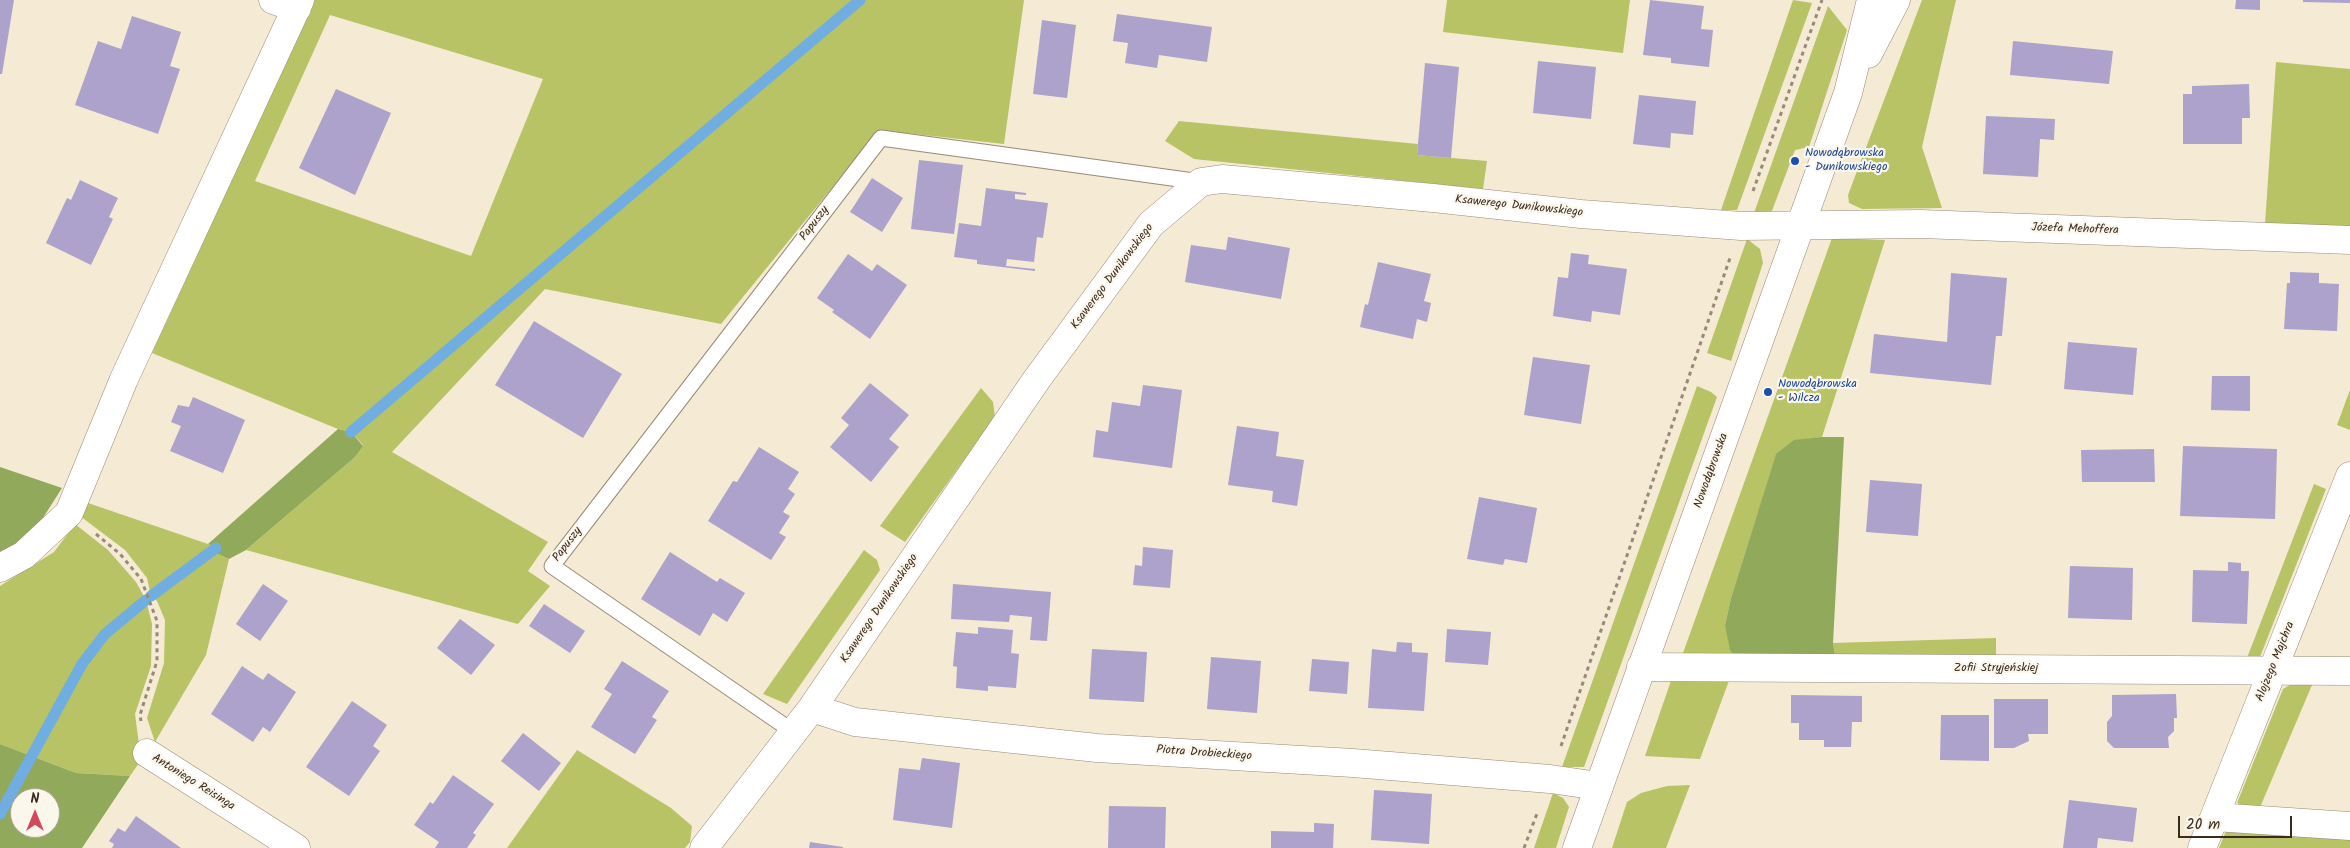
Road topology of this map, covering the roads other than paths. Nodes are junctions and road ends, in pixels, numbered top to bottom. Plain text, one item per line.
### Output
1 (1871, 0) edge
2 (1896, 0) edge
3 (290, 2) edge
4 (1848, 93) junction
5 (1201, 182) junction
6 (1800, 226) junction
7 (2350, 240) edge
8 (2350, 476) edge
9 (0, 568) edge
10 (1641, 668) junction
11 (2273, 671) junction
12 (2350, 671) edge
13 (812, 708) junction
14 (792, 731) junction
15 (147, 753) road end
16 (1599, 786) junction
17 (2214, 817) junction
18 (2350, 826) edge
19 (296, 848) edge
20 (704, 848) edge
21 (1577, 848) edge
22 (2202, 848) edge

1 - 4 street, Nowodąbrowska
2 - 4 street, Nowodąbrowska
3 - 9 street
4 - 6 street, Nowodąbrowska
5 - 6 street, Ksawerego Dunikowskiego
5 - 13 street, Ksawerego Dunikowskiego
5 - 14 lane, Papuszy
6 - 7 street, Józefa Mehoffera
6 - 10 street, Nowodąbrowska
8 - 11 street, Alojzego Majchra
10 - 11 street, Zofii Stryjeńskiej
10 - 16 street, Nowodąbrowska
11 - 12 street, Zofii Stryjeńskiej
11 - 17 street, Alojzego Majchra
13 - 14 street, Ksawerego Dunikowskiego
13 - 16 street, Piotra Drobieckiego
14 - 20 street, Ksawerego Dunikowskiego
15 - 19 street, Antoniego Reisinga
16 - 21 street, Nowodąbrowska
17 - 18 street
17 - 22 street, Alojzego Majchra

